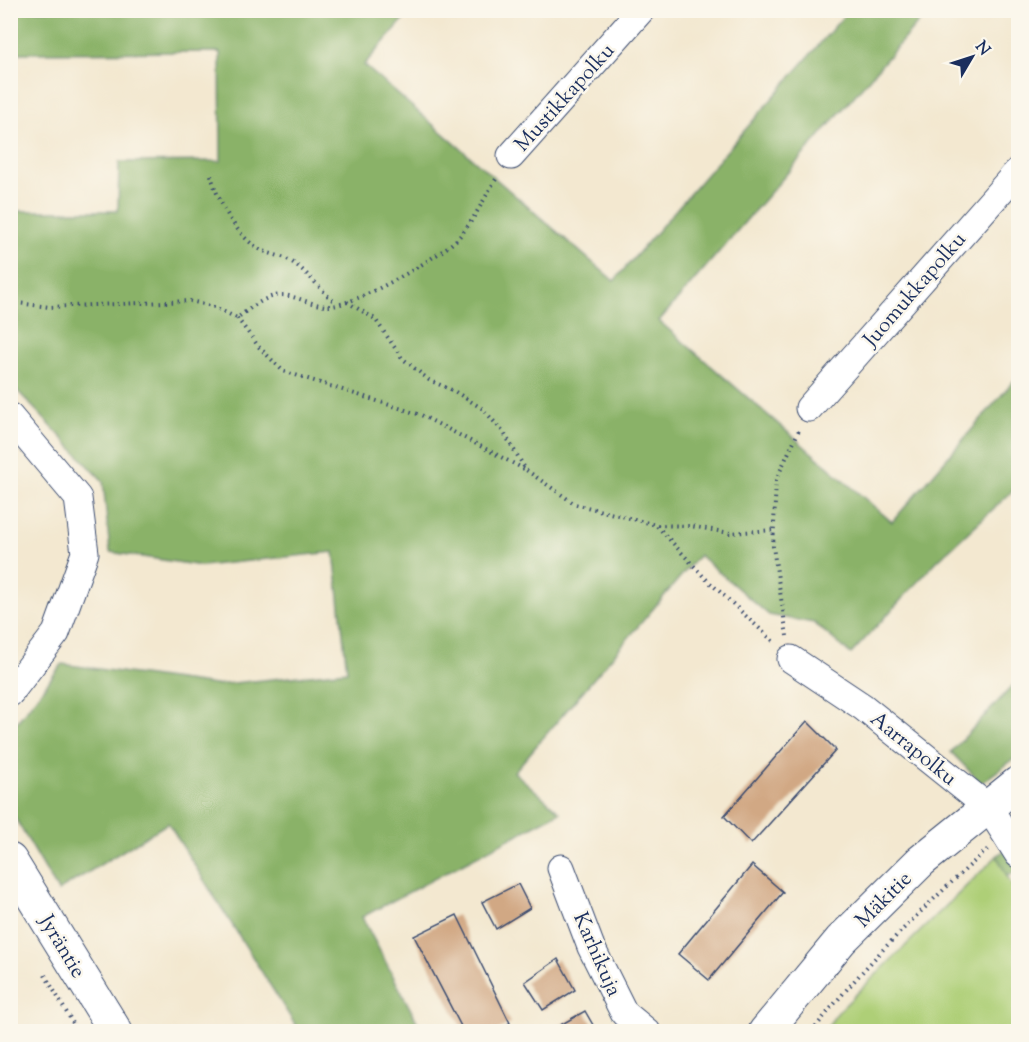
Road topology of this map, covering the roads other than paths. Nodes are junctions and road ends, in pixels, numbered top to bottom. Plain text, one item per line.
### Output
1 (641, 10) edge
2 (511, 156) road end
3 (1018, 171) edge
4 (809, 408) road end
5 (10, 417) edge
6 (791, 659) road end
7 (10, 693) edge
8 (1018, 783) edge
9 (1004, 832) edge
10 (10, 860) edge
11 (561, 868) dead end
12 (116, 1032) edge
13 (647, 1032) edge
14 (765, 1032) edge

1 - 2 street, Mustikkapolku
3 - 4 street, Juomukkapolku
5 - 7 street
6 - 9 street, Aarrapolku
8 - 9 street, Mäkitie
9 - 14 street, Mäkitie
10 - 12 street, Jyräntie
11 - 13 street, Karhikuja

